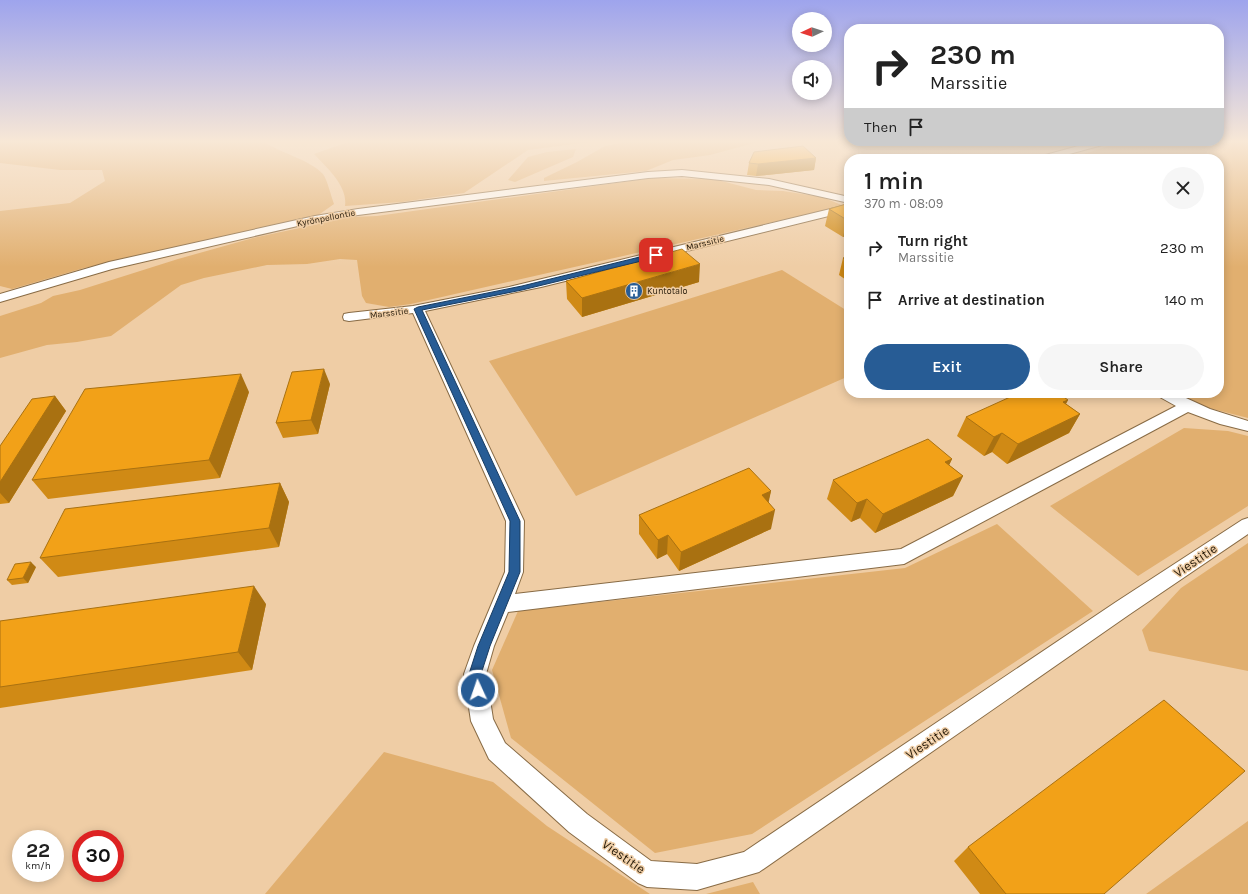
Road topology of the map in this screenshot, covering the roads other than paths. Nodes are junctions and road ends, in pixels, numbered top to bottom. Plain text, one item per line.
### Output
1 (578, 184) edge
2 (777, 184) edge
3 (844, 199) edge
4 (844, 209) edge
5 (0, 298) edge
6 (418, 309) junction
7 (349, 317) dead end
8 (1172, 398) edge
9 (1187, 406) junction
10 (1248, 426) edge
11 (1248, 525) edge
12 (501, 604) junction

1 - 5 street, Kyrönpellontie
2 - 3 street, Kyrönpellontie
4 - 6 street, Marssitie
6 - 7 street, Marssitie
6 - 12 street, Viestitie
8 - 9 street
9 - 10 street
9 - 12 street
11 - 12 street, Viestitie

